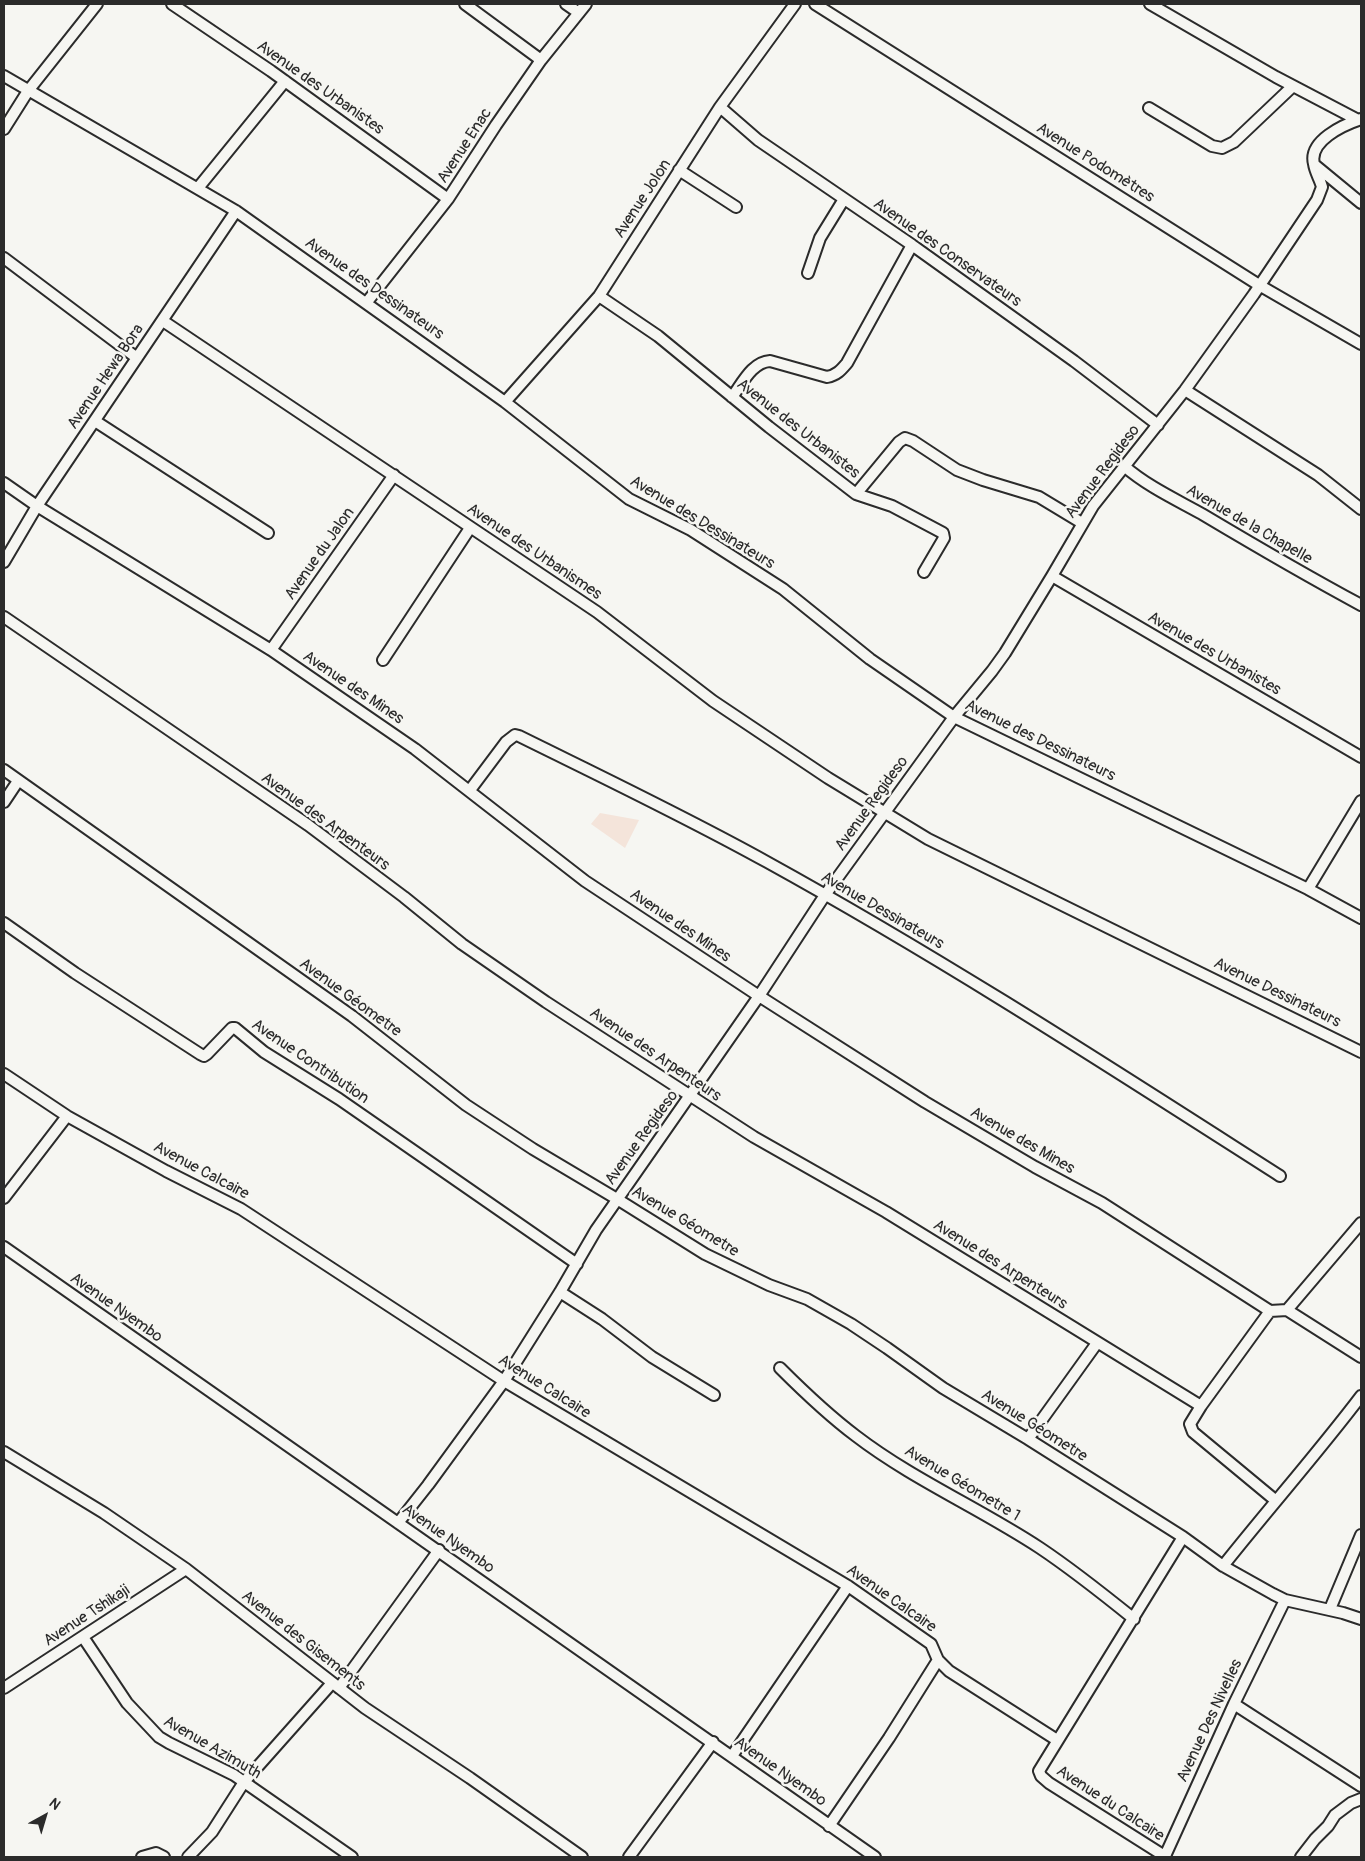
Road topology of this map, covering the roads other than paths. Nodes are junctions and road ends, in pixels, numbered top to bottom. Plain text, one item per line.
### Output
1 (97, 4) edge
2 (172, 4) edge
3 (465, 4) edge
4 (566, 4) edge
5 (586, 4) edge
6 (795, 4) edge
7 (816, 4) edge
8 (1150, 4) edge
9 (580, 13) junction
10 (541, 60) junction
11 (4, 76) edge
12 (285, 81) junction
13 (1293, 86) junction
14 (28, 91) junction
15 (720, 107) junction
16 (1149, 108) dead end
17 (1360, 119) edge
18 (4, 129) edge
19 (1313, 164) junction
20 (679, 170) junction
21 (198, 188) junction
22 (448, 199) junction
23 (844, 199) junction
24 (1361, 203) edge
25 (736, 207) dead end
26 (236, 211) junction
27 (912, 245) junction
28 (4, 258) edge
29 (808, 273) dead end
30 (1259, 285) junction
31 (599, 296) junction
32 (367, 302) junction
33 (162, 320) junction
34 (1361, 344) edge
35 (138, 358) junction
36 (1185, 390) junction
37 (732, 397) junction
38 (505, 402) junction
39 (95, 421) junction
40 (1158, 425) junction
41 (1124, 466) junction
42 (394, 475) junction
43 (4, 484) edge
44 (856, 494) junction
45 (38, 506) junction
46 (1361, 508) edge
47 (1082, 523) junction
48 (470, 528) junction
49 (268, 533) dead end
50 (4, 562) edge
51 (924, 572) dead end
52 (1052, 576) junction
53 (1361, 604) edge
54 (4, 617) edge
55 (271, 650) junction
56 (383, 660) dead end
57 (954, 717) junction
58 (1361, 757) edge
59 (4, 770) edge
60 (18, 780) junction
61 (470, 790) junction
62 (1361, 801) edge
63 (4, 802) edge
64 (885, 813) junction
65 (1308, 888) junction
66 (825, 895) junction
67 (1361, 918) edge
68 (4, 923) edge
69 (758, 996) junction
70 (1361, 1052) edge
71 (4, 1074) edge
72 (690, 1096) junction
73 (67, 1116) junction
74 (1280, 1176) dead end
75 (4, 1198) edge
76 (617, 1199) junction
77 (1361, 1223) edge
78 (4, 1247) edge
79 (577, 1264) junction
80 (560, 1292) junction
81 (1287, 1310) junction
82 (1270, 1311) junction
83 (1097, 1343) junction
84 (1361, 1357) edge
85 (780, 1368) dead end
86 (504, 1381) junction
87 (714, 1395) dead end
88 (1361, 1396) edge
89 (1201, 1406) junction
90 (1028, 1439) junction
91 (4, 1452) edge
92 (1275, 1500) junction
93 (398, 1523) junction
94 (1361, 1535) edge
95 (1183, 1537) junction
96 (439, 1550) junction
97 (1223, 1566) junction
98 (186, 1569) junction
99 (848, 1586) junction
100 (1285, 1600) junction
101 (1330, 1610) junction
102 (1134, 1619) junction
103 (1361, 1619) edge
104 (83, 1637) junction
105 (938, 1660) junction
106 (335, 1685) junction
107 (4, 1688) edge
108 (1234, 1704) junction
109 (1057, 1740) junction
110 (713, 1742) junction
111 (732, 1756) junction
112 (244, 1782) junction
113 (1361, 1786) edge
114 (1361, 1799) edge
115 (830, 1826) junction
116 (142, 1857) edge
117 (164, 1857) edge
118 (188, 1857) edge
119 (352, 1857) edge
120 (582, 1857) edge
121 (628, 1857) edge
122 (875, 1857) edge
123 (1165, 1857) edge
124 (1301, 1857) edge

1 - 14 street
2 - 12 street, Avenue des Urbanistes
3 - 10 street
4 - 9 street
5 - 9 street, Avenue Enac
6 - 15 street, Avenue Jolon
7 - 30 street, Avenue Podomètres
8 - 13 street
9 - 10 street, Avenue Enac
10 - 22 street, Avenue Enac
11 - 14 street, Avenue des Dessinateurs
12 - 21 street
12 - 22 street, Avenue des Urbanistes
13 - 16 street
13 - 17 street
14 - 18 street
14 - 21 street, Avenue des Dessinateurs
15 - 20 street, Avenue Jolon
15 - 23 street, Avenue des Conservateurs
17 - 19 street
19 - 24 street
19 - 30 street, Avenue Regideso
20 - 25 street
20 - 31 street, Avenue Jolon
21 - 26 street, Avenue des Dessinateurs
22 - 32 street, Avenue Enac
23 - 27 street, Avenue des Conservateurs
23 - 29 street
26 - 32 street, Avenue des Dessinateurs
26 - 33 street, Avenue Hewa Bora
27 - 37 street
27 - 40 street, Avenue des Conservateurs
28 - 35 street
30 - 34 street, Avenue Podomètres
30 - 36 street, Avenue Regideso
31 - 37 street, Avenue des Urbanistes
31 - 38 street, Avenue Jolon
32 - 38 street, Avenue des Dessinateurs
33 - 35 street, Avenue Hewa Bora
33 - 42 street, Avenue des Urbanismes
35 - 39 street, Avenue Hewa Bora
36 - 40 street, Avenue Regideso
36 - 46 street
37 - 44 street, Avenue des Urbanistes
38 - 57 street, Avenue des Dessinateurs
39 - 45 street, Avenue Hewa Bora
39 - 49 street
40 - 41 street, Avenue Regideso
41 - 47 street, Avenue Regideso
41 - 53 street, Avenue de la Chapelle
42 - 48 street, Avenue des Urbanismes
42 - 55 street, Avenue du Jalon
43 - 45 street, Avenue des Mines
44 - 47 street, Avenue des Urbanistes
44 - 51 street
45 - 50 street, Avenue Hewa Bora
45 - 55 street, Avenue des Mines
47 - 52 street, Avenue Regideso
48 - 56 street
48 - 64 street, Avenue des Urbanismes
52 - 57 street, Avenue Regideso
52 - 58 street, Avenue des Urbanistes
54 - 72 street, Avenue des Arpenteurs
55 - 61 street, Avenue des Mines
57 - 64 street, Avenue Regideso
57 - 65 street, Avenue des Dessinateurs
59 - 60 street, Avenue Géometre
60 - 63 street
60 - 76 street, Avenue Géometre
61 - 66 street, Avenue Dessinateurs
61 - 69 street, Avenue des Mines
62 - 65 street
64 - 66 street, Avenue Regideso
64 - 70 street, Avenue Dessinateurs
65 - 67 street, Avenue des Dessinateurs
66 - 69 street, Avenue Regideso
66 - 74 street, Avenue Dessinateurs
68 - 79 street, Avenue Contribution
69 - 72 street, Avenue Regideso
69 - 82 street, Avenue des Mines
71 - 73 street, Avenue Calcaire
72 - 76 street, Avenue Regideso
72 - 83 street, Avenue des Arpenteurs
73 - 75 street
73 - 86 street, Avenue Calcaire
76 - 79 street, Avenue Regideso
76 - 90 street, Avenue Géometre
77 - 81 street
78 - 93 street, Avenue Nyembo
79 - 80 street, Avenue Regideso
80 - 86 street, Avenue Regideso
80 - 87 street
81 - 82 street
81 - 84 street
82 - 89 street
83 - 89 street, Avenue des Arpenteurs
83 - 90 street
85 - 102 street, Avenue Géometre 1
86 - 93 street, Avenue Regideso
86 - 99 street, Avenue Calcaire
88 - 92 street
89 - 92 street
90 - 95 street, Avenue Géometre
91 - 98 street, Avenue des Gisements
92 - 97 street
93 - 96 street, Avenue Nyembo
94 - 101 street
95 - 97 street, Avenue Géometre
95 - 102 street
96 - 106 street
96 - 110 street, Avenue Nyembo
97 - 100 street, Avenue Géometre
98 - 104 street, Avenue Tshikaji
98 - 106 street, Avenue des Gisements
99 - 105 street, Avenue Calcaire
99 - 111 street
100 - 101 street, Avenue Géometre
100 - 108 street, Avenue Des Nivelles
101 - 103 street, Avenue Géometre
102 - 109 street
104 - 107 street, Avenue Tshikaji
104 - 112 street, Avenue Azimuth
105 - 109 street, Avenue Calcaire
105 - 115 street
106 - 112 street
106 - 120 street, Avenue des Gisements
108 - 113 street
108 - 123 street, Avenue Des Nivelles
109 - 123 street, Avenue du Calcaire
110 - 111 street, Avenue Nyembo
110 - 121 street
111 - 115 street, Avenue Nyembo
112 - 118 street
112 - 119 street, Avenue Azimuth
114 - 124 street
115 - 122 street, Avenue Nyembo
116 - 117 street

